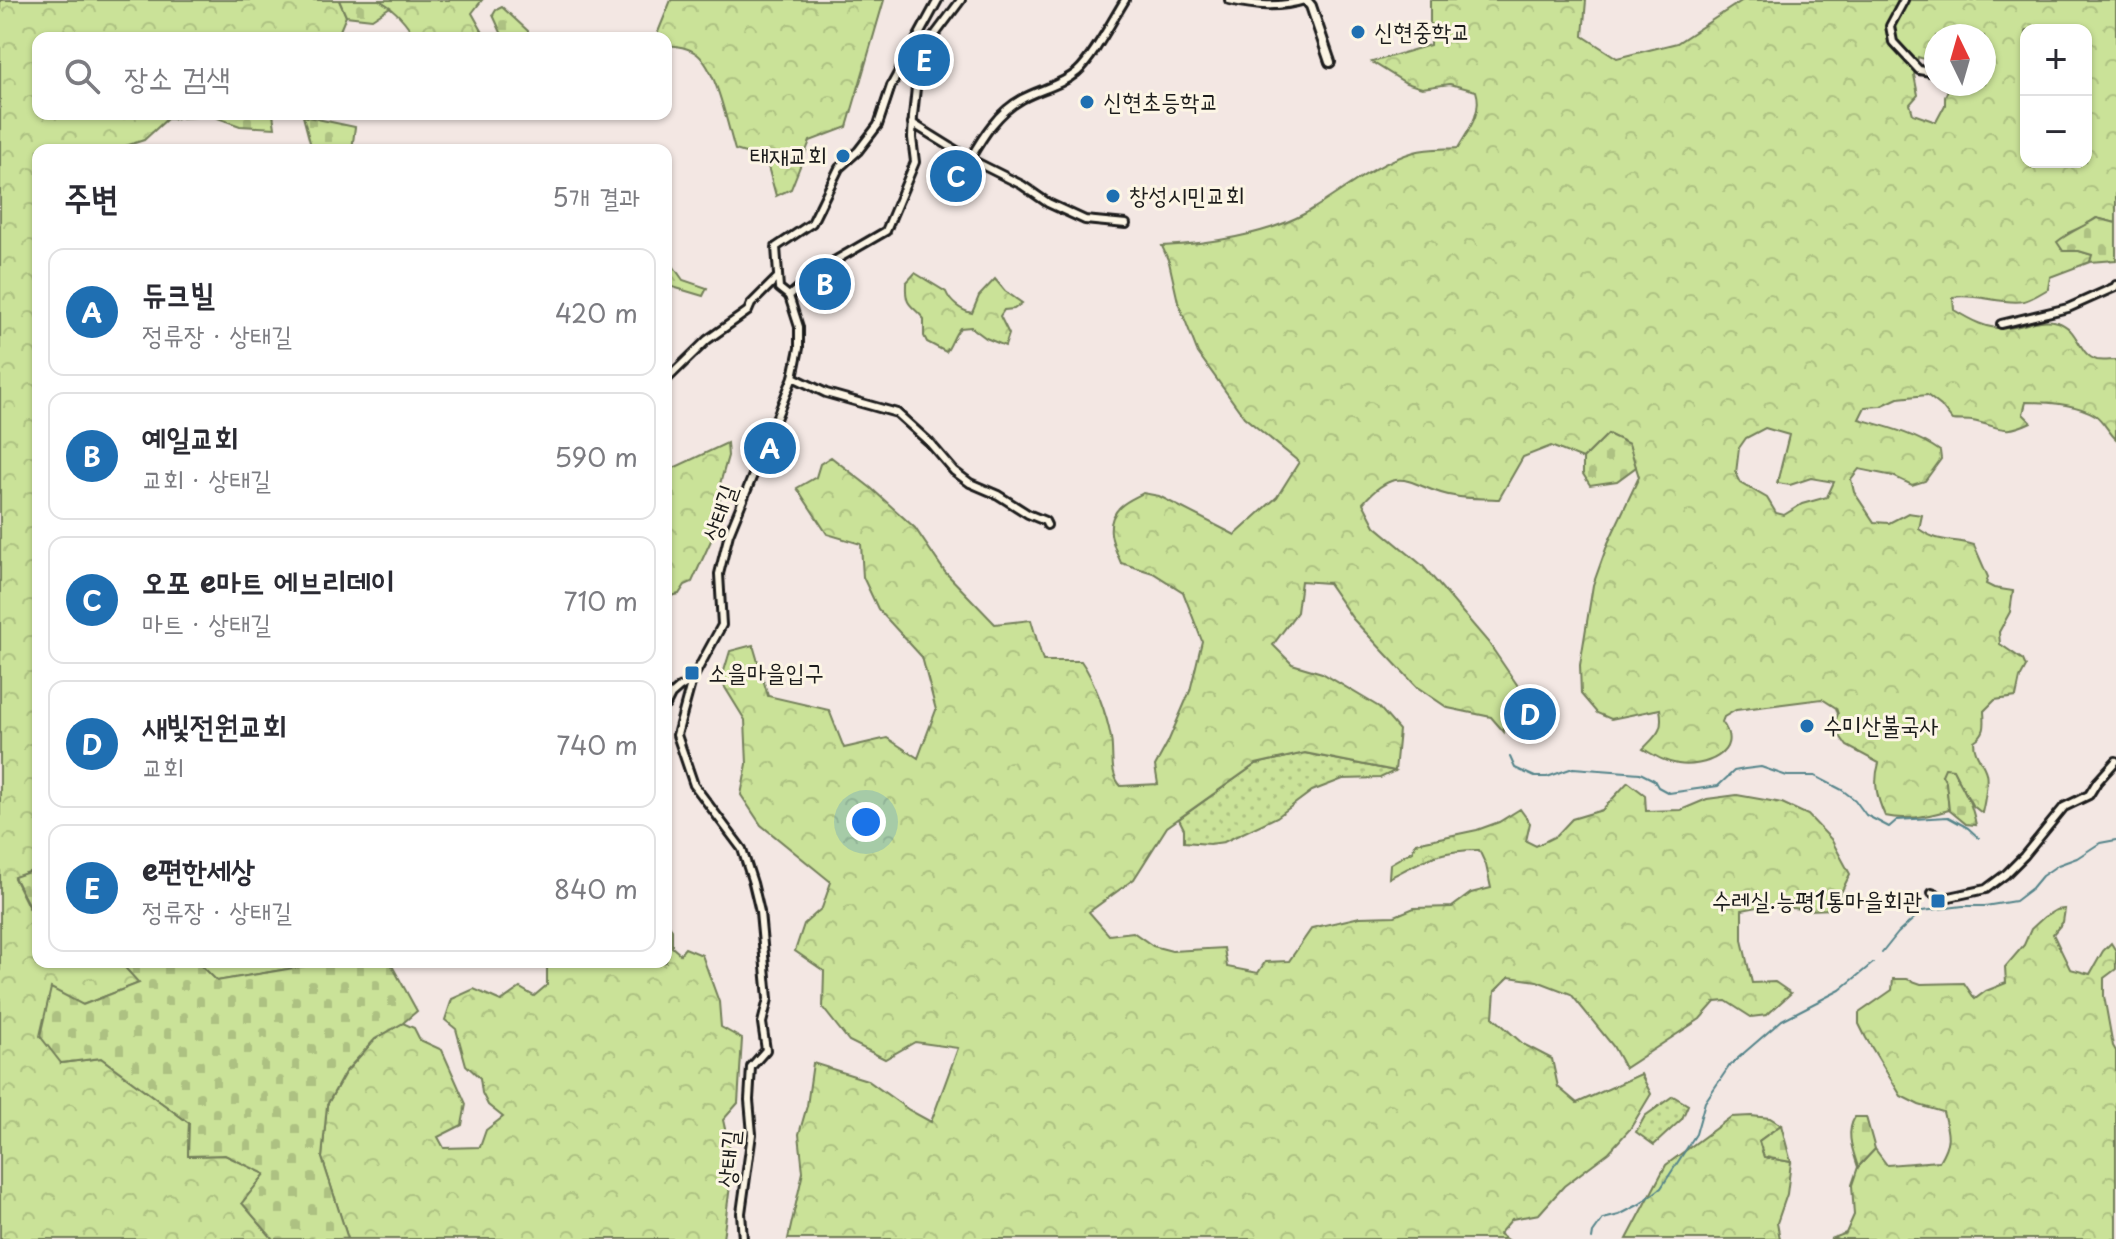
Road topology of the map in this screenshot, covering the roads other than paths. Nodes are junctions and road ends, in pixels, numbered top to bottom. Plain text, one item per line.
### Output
1 (938, 0) edge
2 (961, 0) edge
3 (1125, 0) edge
4 (1229, 0) edge
5 (1306, 0) edge
6 (1904, 0) edge
7 (905, 62) junction
8 (1330, 62) dead end
9 (918, 70) junction
10 (1924, 71) edge
11 (912, 123) junction
12 (970, 159) junction
13 (1126, 224) dead end
14 (777, 278) junction
15 (2116, 285) edge
16 (789, 296) junction
17 (2001, 324) dead end
18 (672, 374) edge
19 (793, 377) junction
20 (1047, 525) dead end
21 (692, 680) junction
22 (672, 694) edge
23 (2116, 761) edge
24 (1932, 893) dead end
25 (743, 1239) edge

1 - 7 street
2 - 9 street
3 - 12 street
4 - 5 street
5 - 8 street
6 - 10 street
7 - 9 street
7 - 14 street
9 - 11 street
11 - 12 street
11 - 16 street
12 - 13 street
14 - 16 street, 상태길
14 - 18 street
15 - 17 street
16 - 19 street, 상태길
19 - 20 street
19 - 21 street, 상태길
21 - 22 street, 상태길
21 - 25 street, 상태길
23 - 24 street

